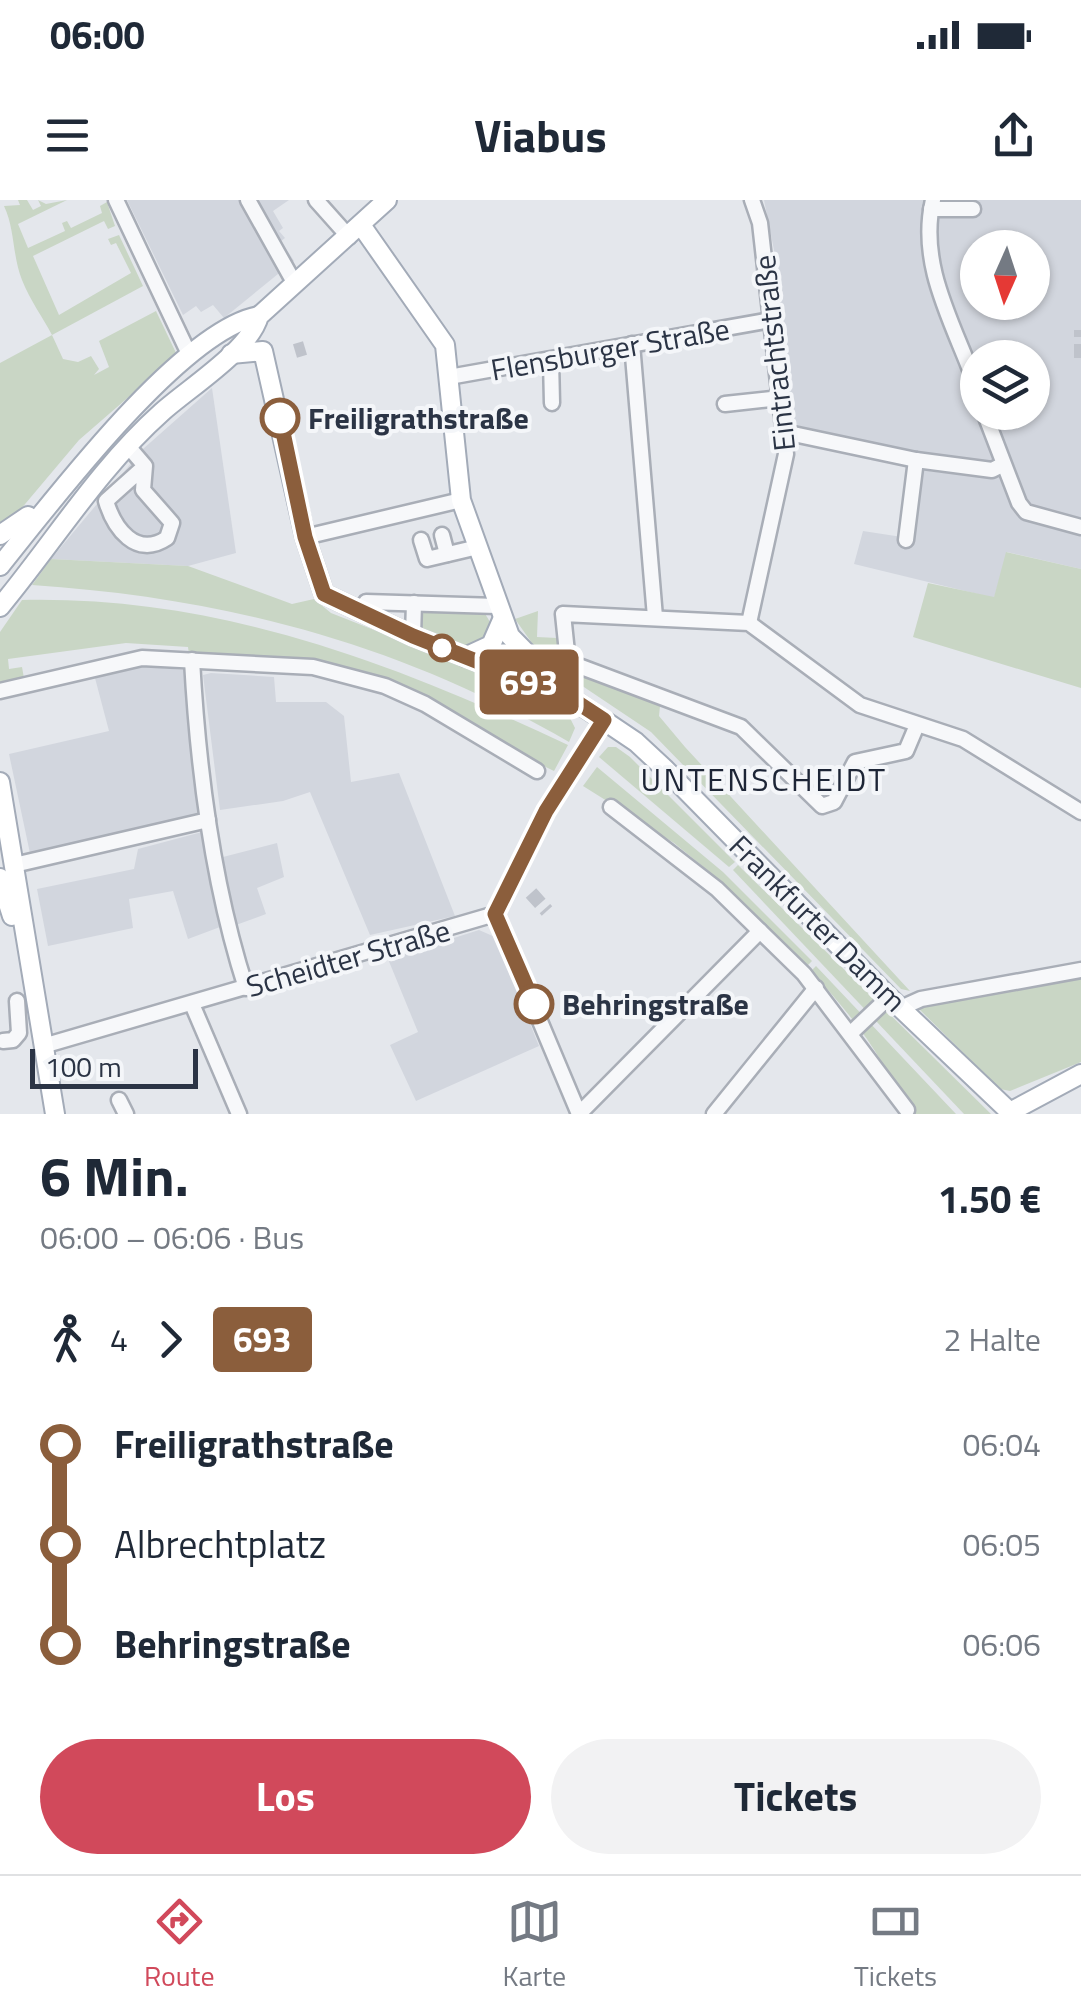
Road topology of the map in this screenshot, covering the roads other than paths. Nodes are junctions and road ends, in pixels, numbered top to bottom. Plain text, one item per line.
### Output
1 (116, 200) edge
2 (248, 200) edge
3 (316, 200) edge
4 (387, 200) edge
5 (752, 200) edge
6 (932, 205) edge
7 (963, 206) edge
8 (355, 231) junction
9 (295, 284) junction
10 (259, 316) junction
11 (770, 320) junction
12 (960, 343) edge
13 (632, 344) junction
14 (263, 351) junction
15 (231, 354) junction
16 (190, 356) junction
17 (551, 360) junction
18 (205, 374) junction
19 (449, 376) junction
20 (780, 398) junction
21 (552, 404) dead end
22 (725, 404) dead end
23 (990, 430) edge
24 (784, 432) junction
25 (127, 445) junction
26 (90, 450) junction
27 (916, 460) junction
28 (145, 466) junction
29 (1002, 466) junction
30 (462, 500) junction
31 (1081, 528) edge
32 (442, 535) dead end
33 (0, 536) edge
34 (305, 537) junction
35 (421, 540) dead end
36 (906, 540) dead end
37 (478, 547) junction
38 (448, 554) junction
39 (0, 566) edge
40 (366, 602) dead end
41 (414, 603) junction
42 (1, 606) edge
43 (500, 613) junction
44 (655, 617) junction
45 (748, 623) junction
46 (413, 636) junction
47 (465, 657) junction
48 (192, 660) junction
49 (0, 691) edge
50 (572, 699) junction
51 (604, 720) junction
52 (918, 725) junction
53 (538, 770) dead end
54 (0, 782) edge
55 (611, 807) dead end
56 (1081, 812) edge
57 (208, 820) junction
58 (7, 872) edge
59 (495, 914) junction
60 (760, 931) junction
61 (1081, 970) edge
62 (246, 988) junction
63 (816, 988) junction
64 (25, 999) junction
65 (895, 1003) junction
66 (0, 1004) edge
67 (192, 1004) junction
68 (851, 1033) junction
69 (1, 1041) edge
70 (43, 1046) junction
71 (1081, 1074) edge
72 (907, 1110) dead end
73 (1011, 1113) edge
74 (56, 1114) edge
75 (239, 1114) edge
76 (579, 1114) edge
77 (714, 1114) edge

1 - 16 street
2 - 9 street
3 - 8 street
4 - 8 main road
5 - 11 street, Eintrachtstraße
6 - 7 street
6 - 12 street
8 - 9 main road
8 - 19 main road
9 - 10 main road
10 - 14 main road
10 - 15 main road
10 - 16 main road
11 - 13 street, Flensburger Straße
11 - 20 street, Eintrachtstraße
13 - 17 street, Flensburger Straße
13 - 44 street
14 - 15 main road
14 - 34 main road
15 - 18 main road
16 - 18 main road
16 - 26 main road
17 - 19 street, Flensburger Straße
17 - 21 street
18 - 25 main road
19 - 30 main road
20 - 22 street
20 - 24 street, Eintrachtstraße
23 - 29 street
24 - 27 street
24 - 45 street, Eintrachtstraße
25 - 28 street
25 - 42 main road
26 - 33 main road
26 - 39 main road
27 - 29 street
27 - 36 street
28 - 28 street
29 - 31 street
30 - 34 street
30 - 37 main road
32 - 38 street
34 - 46 main road
35 - 38 street
37 - 38 street
37 - 43 main road
40 - 41 street
41 - 43 street
41 - 46 street
43 - 47 main road
43 - 50 main road
44 - 45 street
44 - 52 street
45 - 52 street
46 - 47 main road
47 - 50 main road
48 - 49 street
48 - 53 street
48 - 57 street
50 - 51 main road, Frankfurter Damm
51 - 59 street
51 - 65 main road, Frankfurter Damm
52 - 56 street
54 - 58 main road
55 - 60 street
57 - 58 street
57 - 62 street
58 - 64 main road
59 - 62 street, Scheidter Straße
59 - 76 street
60 - 63 street
60 - 76 street
61 - 65 street
62 - 67 street, Scheidter Straße
63 - 68 street
63 - 77 street
64 - 66 street
64 - 69 street
64 - 70 main road
65 - 68 street
65 - 73 main road, Frankfurter Damm
67 - 70 street, Scheidter Straße
67 - 75 street
68 - 72 street
70 - 74 main road
71 - 73 main road

